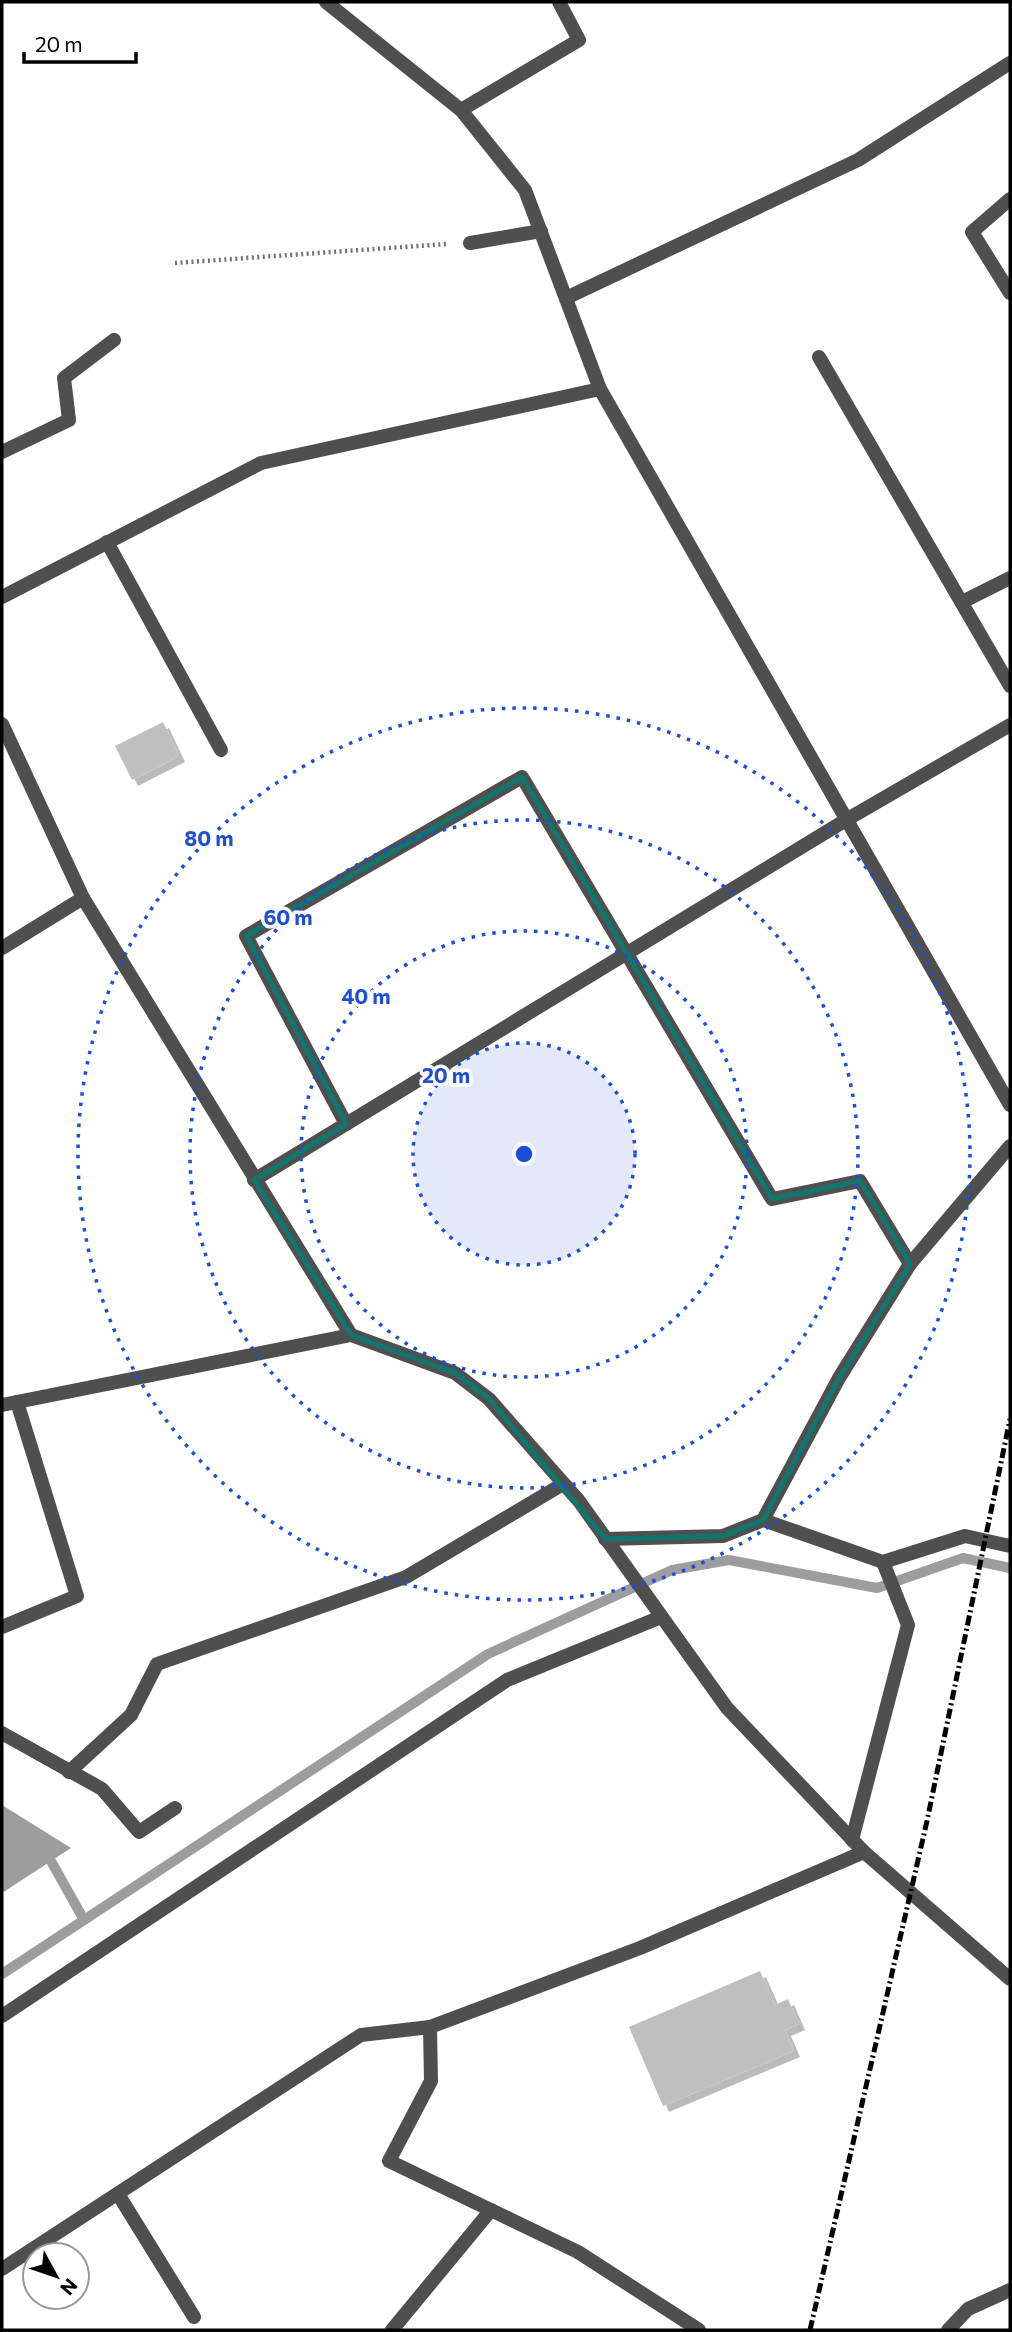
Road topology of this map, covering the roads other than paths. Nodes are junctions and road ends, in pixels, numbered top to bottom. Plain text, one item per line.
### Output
1 (326, 2) edge
2 (559, 2) edge
3 (1010, 63) edge
4 (461, 110) junction
5 (1010, 199) edge
6 (541, 231) junction
7 (470, 243) road end
8 (1010, 293) edge
9 (566, 298) junction
10 (114, 340) dead end
11 (820, 356) dead end
12 (600, 389) junction
13 (2, 452) edge
14 (107, 542) junction
15 (1010, 578) edge
16 (2, 597) edge
17 (962, 602) junction
18 (1010, 686) edge
19 (2, 724) edge
20 (1010, 725) edge
21 (222, 750) dead end
22 (846, 820) junction
23 (83, 898) junction
24 (2, 948) edge
25 (625, 954) junction
26 (1010, 1105) edge
27 (346, 1124) junction
28 (1010, 1146) edge
29 (254, 1180) junction
30 (910, 1264) junction
31 (351, 1335) junction
32 (9, 1403) edge
33 (563, 1484) junction
34 (762, 1520) junction
35 (605, 1539) junction
36 (1010, 1546) edge
37 (883, 1562) junction
38 (662, 1617) junction
39 (2, 1627) edge
40 (2, 1733) edge
41 (69, 1772) junction
42 (175, 1808) dead end
43 (852, 1840) junction
44 (864, 1852) junction
45 (1010, 1979) edge
46 (2, 2015) edge
47 (430, 2027) junction
48 (118, 2194) junction
49 (491, 2210) junction
50 (2, 2270) edge
51 (1010, 2290) edge
52 (194, 2317) dead end
53 (392, 2330) edge
54 (699, 2330) edge
55 (948, 2330) edge

1 - 4 street
2 - 4 street
3 - 9 street
4 - 6 street
5 - 8 street
6 - 7 street
6 - 9 street
9 - 12 street
10 - 13 street
11 - 17 street
12 - 14 street
12 - 22 street
14 - 16 street
14 - 21 street
15 - 17 street
17 - 18 street
19 - 23 street
20 - 22 street
22 - 25 street
22 - 26 street
23 - 24 street
23 - 29 street
25 - 27 street
25 - 27 street
25 - 30 street
27 - 29 street
28 - 30 street
29 - 31 street
30 - 34 street
31 - 32 street
31 - 33 street
32 - 39 street
33 - 35 street
33 - 41 street
34 - 35 street
34 - 37 street
35 - 38 street
36 - 37 street
37 - 43 street
38 - 43 street
38 - 46 street
40 - 41 street
41 - 42 street
43 - 44 street
44 - 45 street
44 - 47 street
47 - 48 street
47 - 49 street
48 - 50 street
48 - 52 street
49 - 53 street
49 - 54 street
51 - 55 street

